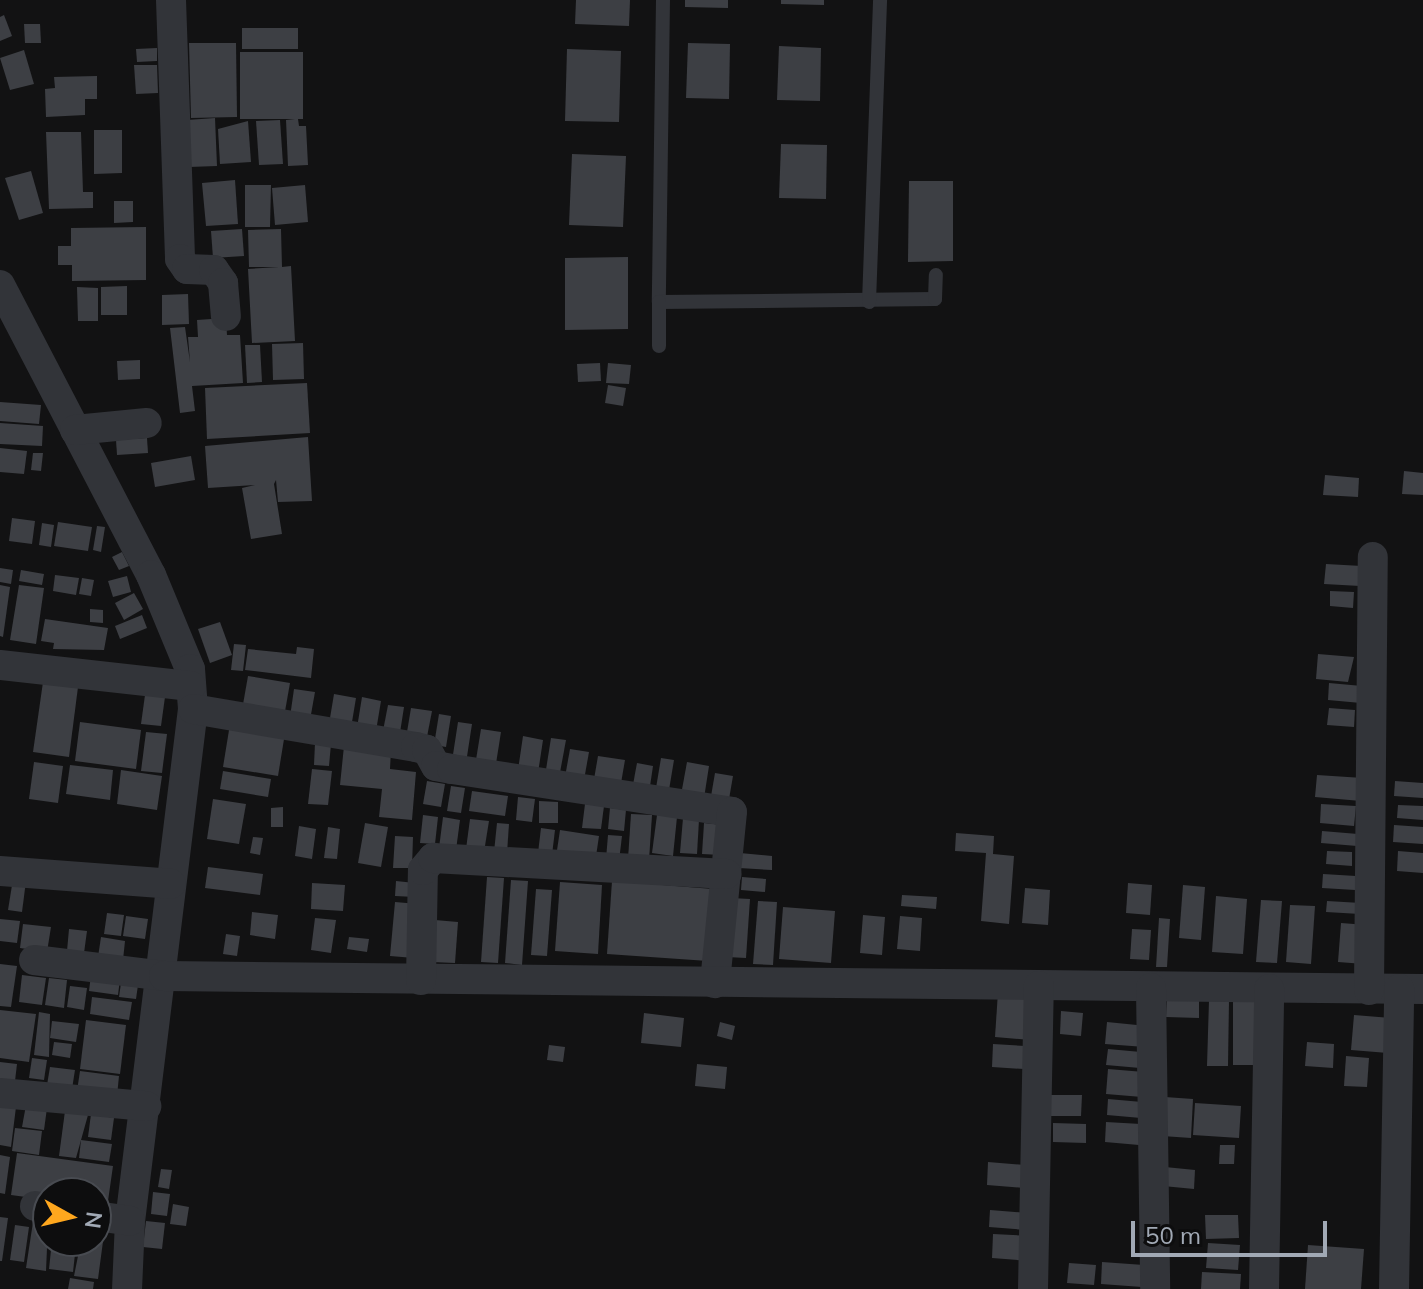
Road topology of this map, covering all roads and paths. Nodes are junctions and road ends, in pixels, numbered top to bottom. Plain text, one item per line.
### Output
1 (171, 0) edge
2 (663, 0) edge
3 (880, 0) edge
4 (936, 275) dead end
5 (0, 285) edge
6 (659, 302) junction
7 (869, 302) junction
8 (226, 316) dead end
9 (659, 346) dead end
10 (147, 423) dead end
11 (75, 430) junction
12 (1373, 557) dead end
13 (0, 665) edge
14 (192, 698) junction
15 (0, 871) edge
16 (727, 874) junction
17 (171, 884) junction
18 (34, 960) dead end
19 (164, 976) junction
20 (421, 980) junction
21 (715, 983) junction
22 (1039, 986) junction
23 (1151, 988) junction
24 (1269, 989) junction
25 (1411, 989) edge
26 (1369, 990) junction
27 (0, 1093) edge
28 (146, 1106) junction
29 (112, 1218) edge
30 (130, 1221) junction
31 (127, 1289) edge
32 (1033, 1289) edge
33 (1155, 1289) edge
34 (1264, 1289) edge
35 (1394, 1289) edge

1 - 8 street
2 - 6 lane
3 - 7 lane
4 - 7 lane
5 - 11 street
6 - 7 lane
6 - 9 lane
10 - 11 street
11 - 14 street
12 - 26 street
13 - 14 street
14 - 16 street
14 - 17 street
15 - 17 street
16 - 20 street
16 - 21 street
17 - 19 street
18 - 19 street
19 - 20 street
19 - 28 street
20 - 21 street
21 - 22 street
22 - 23 street
22 - 32 street
23 - 24 street
23 - 33 street
24 - 26 street
24 - 34 street
25 - 26 street
25 - 35 street
27 - 28 street
28 - 30 street
29 - 30 street
30 - 31 street

